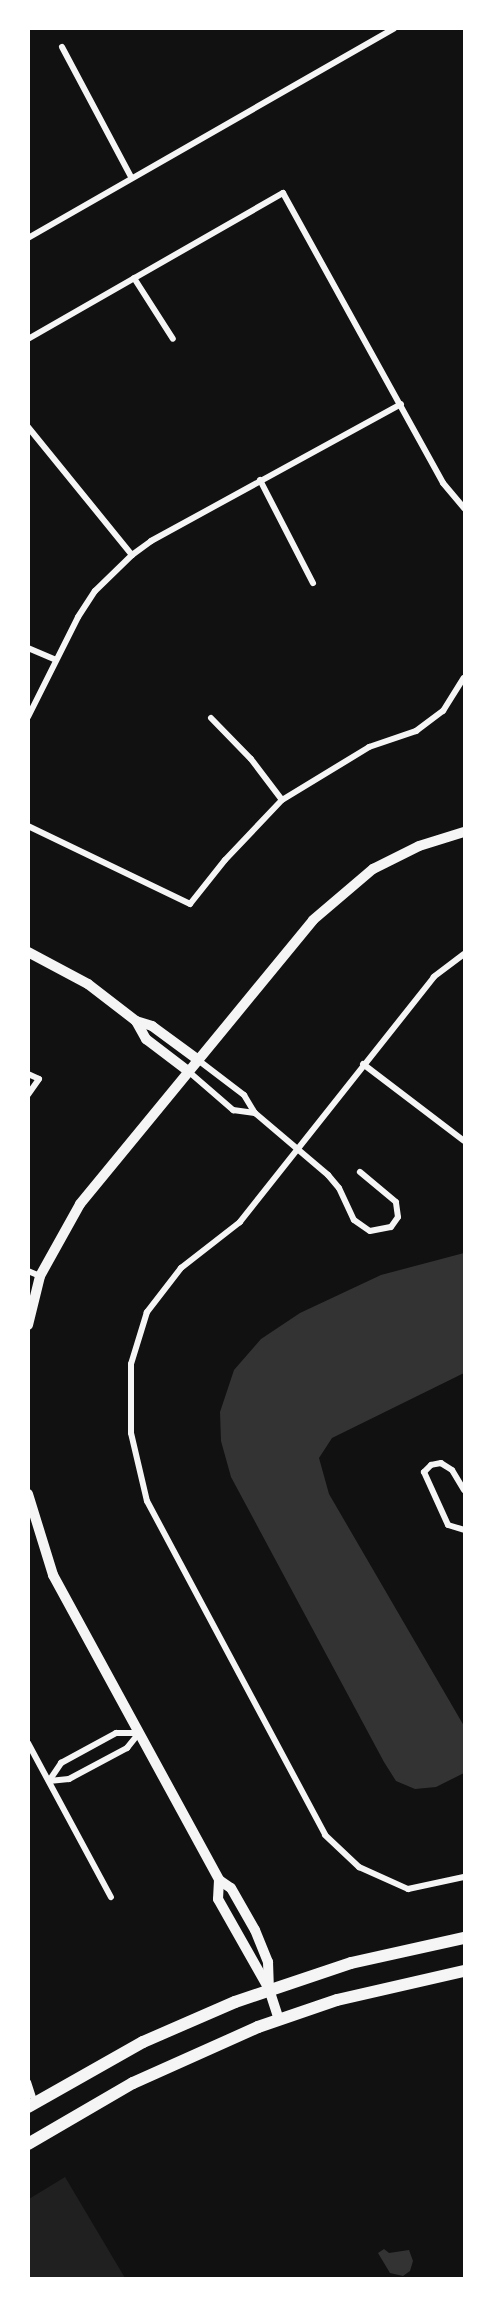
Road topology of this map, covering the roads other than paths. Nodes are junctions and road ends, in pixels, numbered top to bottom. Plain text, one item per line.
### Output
1 (394, 28) edge
2 (62, 47) dead end
3 (131, 177) junction
4 (28, 238) edge
5 (134, 278) junction
6 (28, 339) edge
7 (173, 339) dead end
8 (401, 404) junction
9 (28, 427) edge
10 (260, 480) junction
11 (465, 508) edge
12 (132, 555) junction
13 (313, 583) dead end
14 (28, 648) edge
15 (56, 660) junction
16 (465, 678) edge
17 (28, 717) edge
18 (211, 718) dead end
19 (282, 800) junction
20 (28, 826) edge
21 (465, 832) edge
22 (28, 952) edge
23 (465, 954) edge
24 (363, 1064) junction
25 (192, 1066) junction
26 (28, 1074) edge
27 (28, 1095) edge
28 (255, 1113) junction
29 (465, 1141) edge
30 (302, 1149) junction
31 (360, 1172) dead end
32 (28, 1271) edge
33 (40, 1276) junction
34 (28, 1325) edge
35 (465, 1490) edge
36 (28, 1494) edge
37 (465, 1530) edge
38 (139, 1733) junction
39 (28, 1743) edge
40 (49, 1781) junction
41 (465, 1877) edge
42 (219, 1880) junction
43 (111, 1897) dead end
44 (465, 1938) edge
45 (465, 1971) edge
46 (268, 1989) junction
47 (279, 2019) junction
48 (28, 2082) edge
49 (31, 2103) edge
50 (28, 2144) edge

1 - 3 street
2 - 3 street
3 - 4 street
5 - 6 street
5 - 7 street
5 - 8 street
8 - 10 street
8 - 11 street
9 - 12 street
10 - 12 street
10 - 13 street
12 - 15 street
14 - 15 street
15 - 17 street
16 - 19 street
18 - 19 street
19 - 20 street
21 - 25 street
22 - 25 street
23 - 24 street
24 - 29 street
24 - 30 street
25 - 28 street
25 - 28 street
25 - 33 street
26 - 27 street
28 - 30 street
30 - 31 street
30 - 41 street
32 - 33 street
33 - 34 street
35 - 37 street
36 - 38 street
38 - 40 street
38 - 40 street
38 - 42 street
39 - 40 street
40 - 43 street
42 - 46 street
42 - 46 street
44 - 46 main road
45 - 47 main road
46 - 47 street
46 - 49 main road
47 - 50 main road
48 - 49 street

